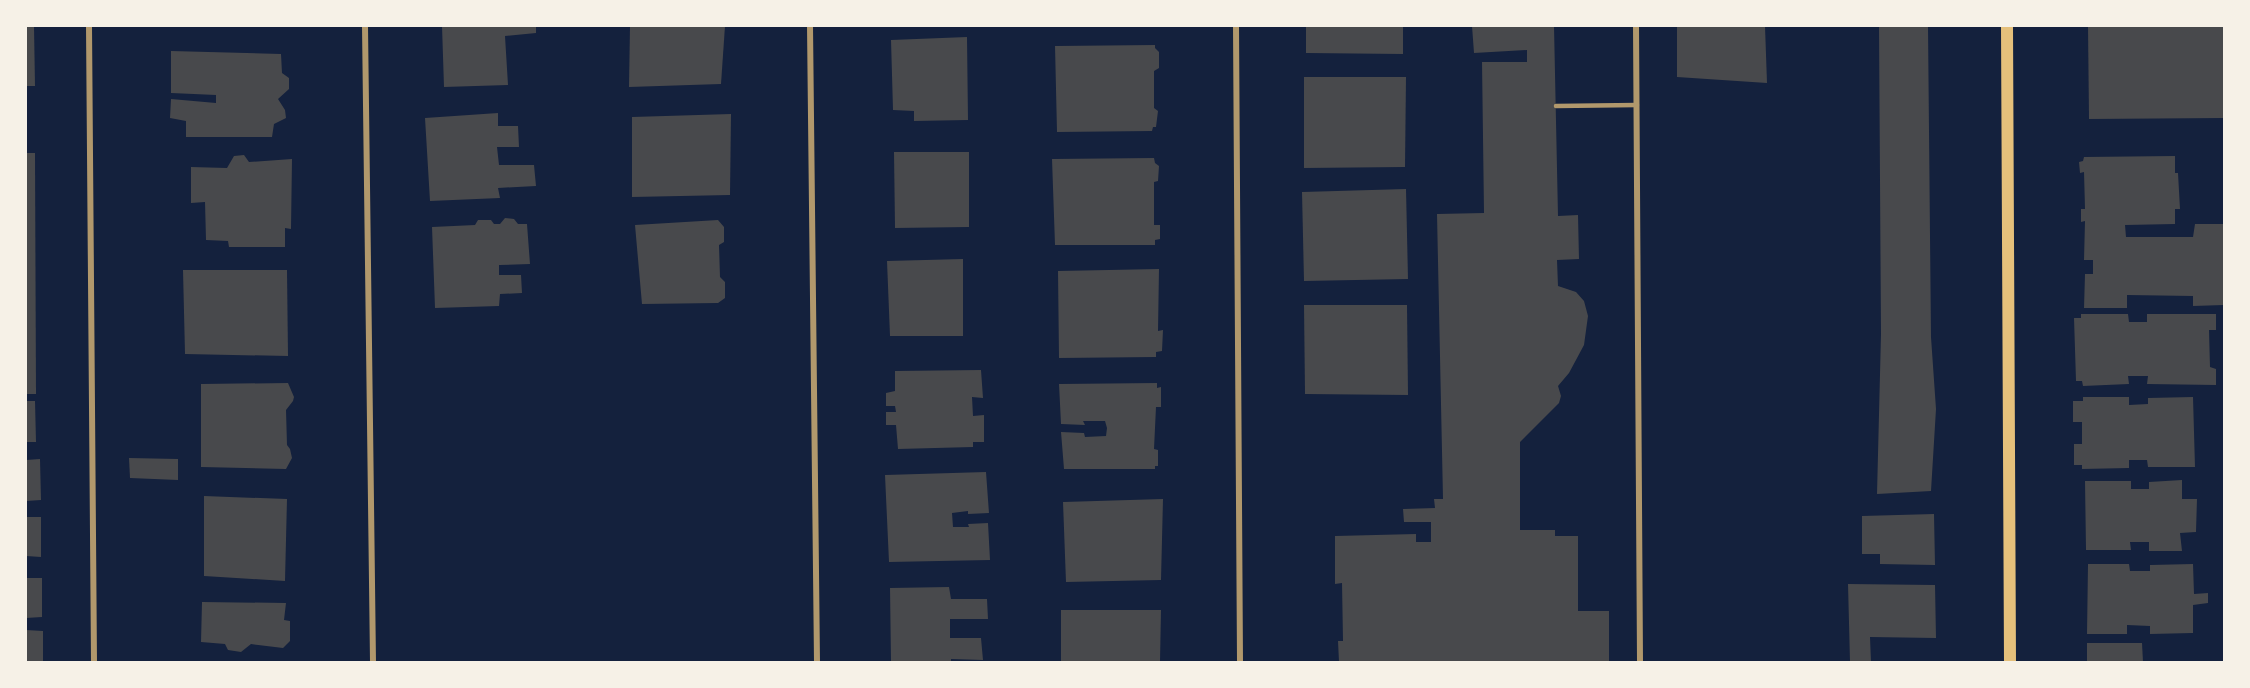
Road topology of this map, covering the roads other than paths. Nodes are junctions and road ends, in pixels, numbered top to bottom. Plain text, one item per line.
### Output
1 (88, 26) edge
2 (365, 26) edge
3 (810, 26) edge
4 (1236, 26) edge
5 (1636, 26) edge
6 (2007, 26) edge
7 (1637, 105) junction
8 (1556, 106) dead end
9 (94, 663) edge
10 (373, 663) edge
11 (817, 663) edge
12 (1240, 663) edge
13 (1640, 663) edge
14 (2010, 663) edge

1 - 9 street
2 - 10 street
3 - 11 street
4 - 12 street
5 - 7 street
6 - 14 main road
7 - 8 lane
7 - 13 street

